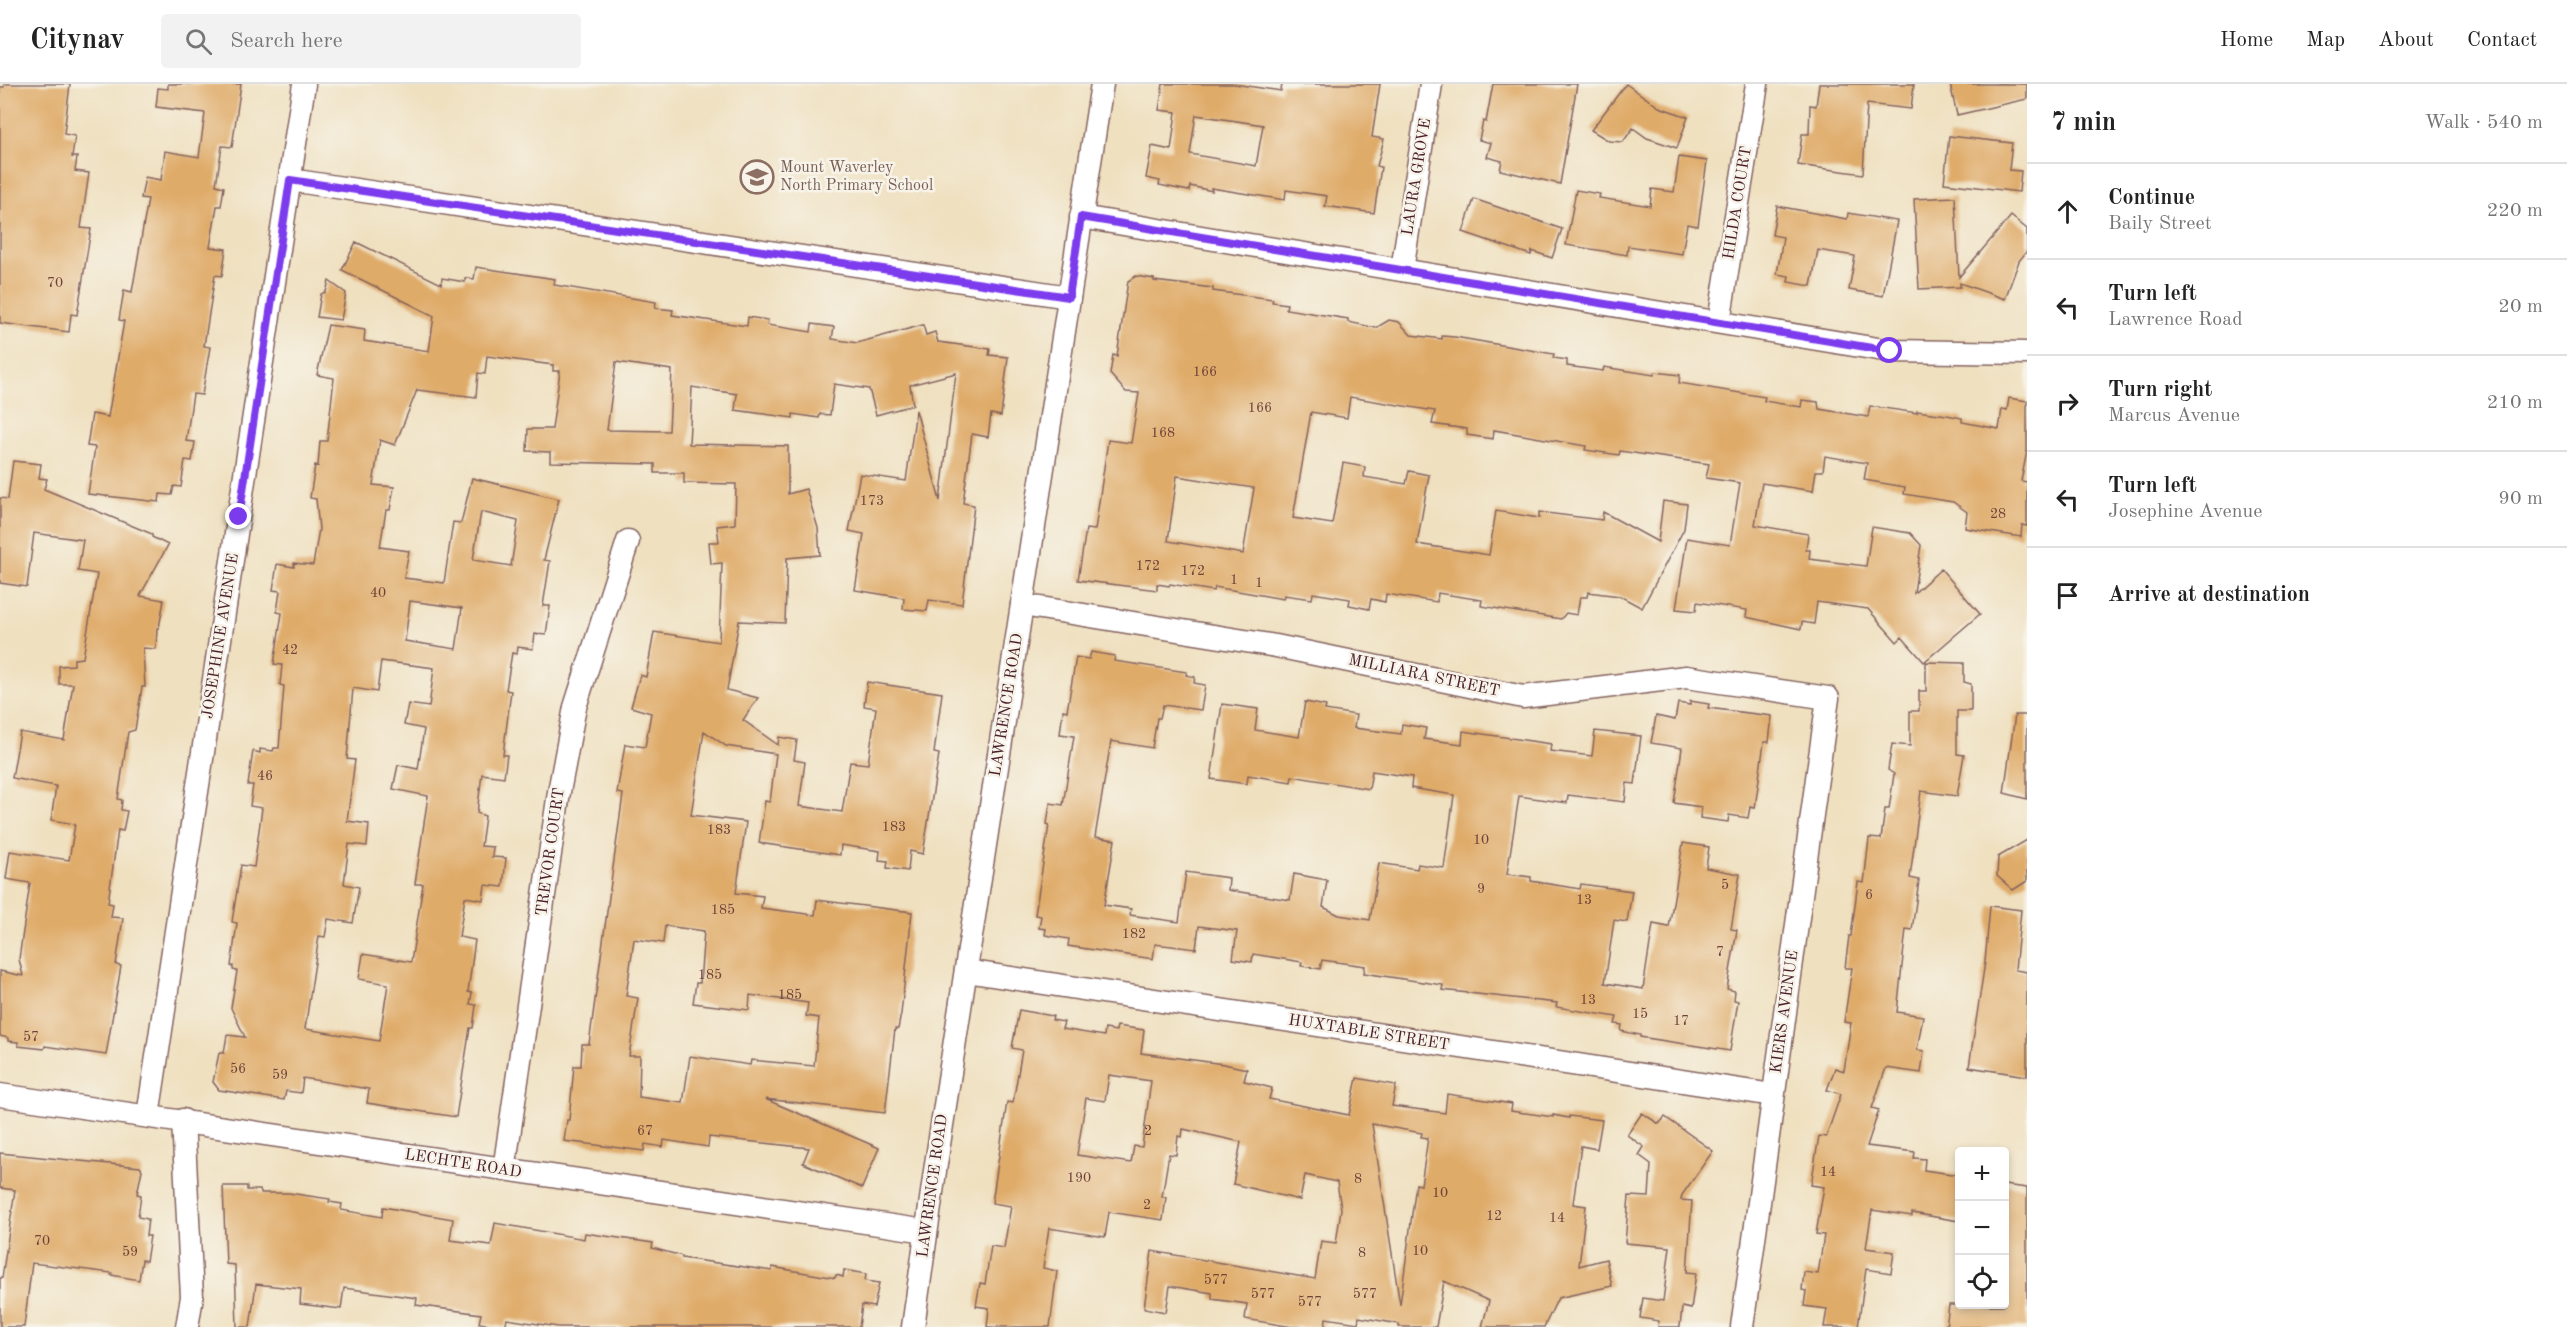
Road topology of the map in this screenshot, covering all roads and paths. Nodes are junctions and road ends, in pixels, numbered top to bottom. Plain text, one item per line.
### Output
1 (304, 84) edge
2 (1102, 84) edge
3 (1431, 84) edge
4 (1757, 84) edge
5 (290, 180) junction
6 (1081, 217) junction
7 (1402, 270) junction
8 (1069, 297) junction
9 (1719, 322) junction
10 (2027, 353) edge
11 (628, 541) dead end
12 (1022, 605) junction
13 (1828, 698) joint
14 (966, 971) junction
15 (0, 1095) edge
16 (1773, 1095) junction
17 (148, 1116) junction
18 (183, 1120) junction
19 (504, 1170) junction
20 (926, 1231) junction
21 (187, 1327) edge
22 (913, 1327) edge
23 (1742, 1327) edge

1 - 5 street, JOSEPHINE AVENUE
2 - 6 street, LAWRENCE ROAD
3 - 7 street, LAURA GROVE
4 - 9 street, HILDA COURT
5 - 8 street
5 - 17 street, JOSEPHINE AVENUE
6 - 7 street
6 - 8 street, LAWRENCE ROAD
7 - 9 street
8 - 12 street, LAWRENCE ROAD
9 - 10 street
11 - 19 street, TREVOR COURT
12 - 13 street, MILLIARA STREET
12 - 14 street, LAWRENCE ROAD
13 - 16 street, KIERS AVENUE
14 - 16 street, HUXTABLE STREET
14 - 20 street, LAWRENCE ROAD
15 - 17 street, LECHTE ROAD
16 - 23 street, KIERS AVENUE
17 - 18 street, LECHTE ROAD
18 - 19 street, LECHTE ROAD
18 - 21 street
19 - 20 street, LECHTE ROAD
20 - 22 street, LAWRENCE ROAD

